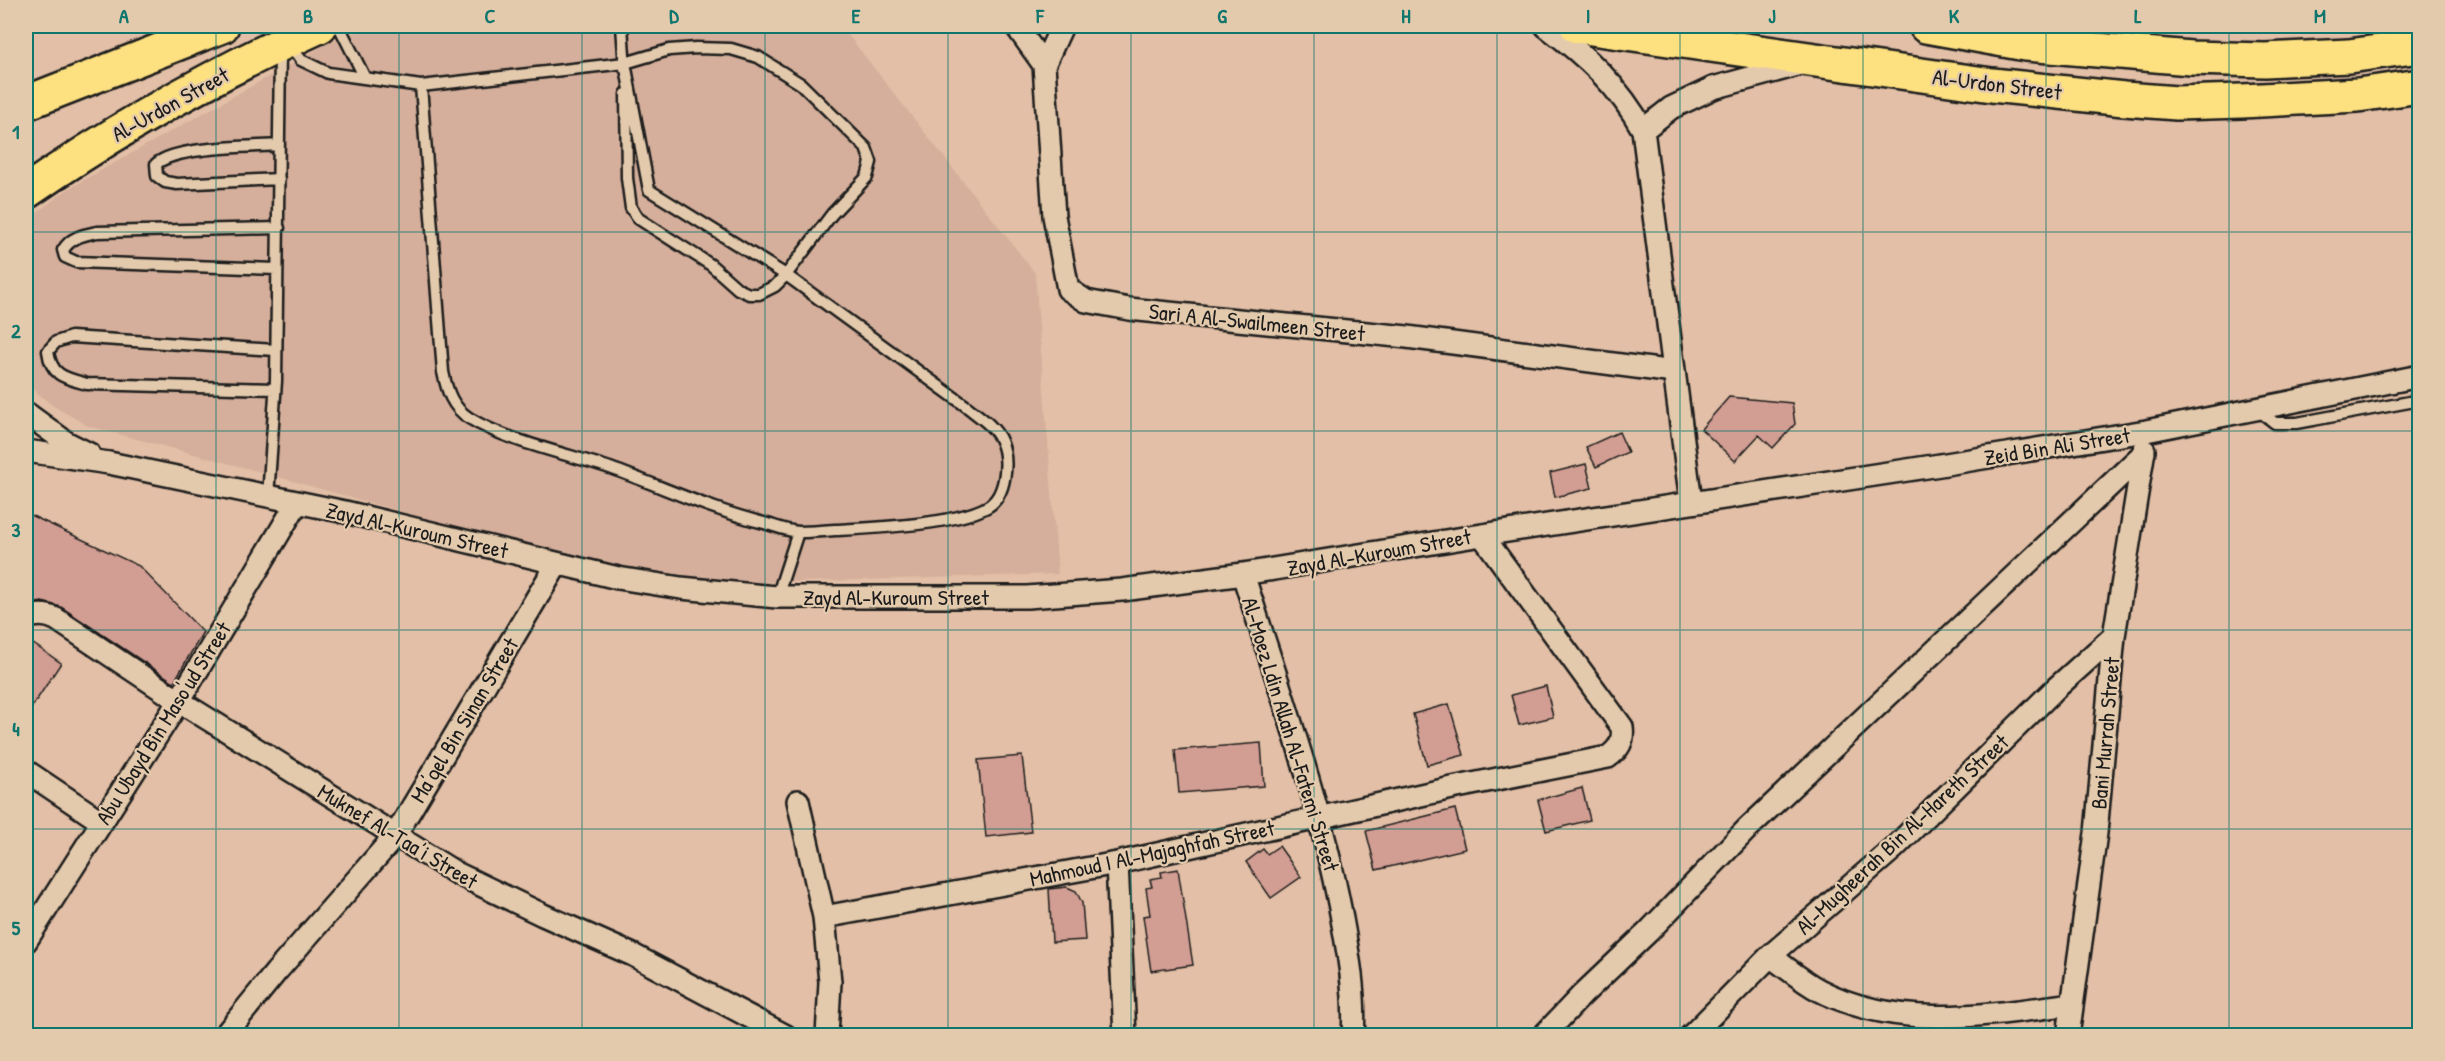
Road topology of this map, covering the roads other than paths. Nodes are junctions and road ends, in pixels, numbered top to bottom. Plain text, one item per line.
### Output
1 (222, 26) edge
2 (320, 26) edge
3 (339, 26) edge
4 (622, 26) edge
5 (1016, 26) edge
6 (1062, 26) edge
7 (1546, 26) edge
8 (1577, 26) edge
9 (1926, 26) edge
10 (2015, 35) edge
11 (284, 42) junction
12 (2420, 46) edge
13 (1815, 60) junction
14 (625, 63) junction
15 (1044, 65) junction
16 (365, 78) junction
17 (421, 86) junction
18 (2420, 86) edge
19 (26, 103) edge
20 (1643, 130) junction
21 (279, 145) junction
22 (279, 179) junction
23 (26, 192) edge
24 (279, 228) junction
25 (277, 268) junction
26 (786, 275) junction
27 (276, 350) junction
28 (1674, 372) junction
29 (2420, 376) edge
30 (275, 389) junction
31 (2420, 400) edge
32 (2258, 409) junction
33 (26, 413) edge
34 (2146, 431) junction
35 (26, 451) edge
36 (2144, 453) junction
37 (109, 463) junction
38 (268, 497) junction
39 (1691, 502) junction
40 (297, 503) junction
41 (798, 532) junction
42 (1482, 534) junction
43 (557, 564) junction
44 (1243, 574) junction
45 (777, 597) junction
46 (26, 618) edge
47 (2114, 636) junction
48 (178, 702) junction
49 (26, 771) edge
50 (798, 801) dead end
51 (1320, 818) junction
52 (102, 822) junction
53 (395, 837) junction
54 (1117, 863) junction
55 (824, 917) junction
56 (26, 941) edge
57 (1770, 956) junction
58 (2072, 1004) junction
59 (224, 1035) edge
60 (786, 1035) edge
61 (827, 1035) edge
62 (1125, 1035) edge
63 (1353, 1035) edge
64 (1543, 1035) edge
65 (1691, 1035) edge
66 (2068, 1035) edge

1 - 19 highway, Al-Urdon Street
2 - 11 highway, Al-Urdon Street
3 - 16 lane
4 - 14 lane
5 - 15 street
6 - 15 street, Sari A Al-Swailmeen Street
7 - 20 street
8 - 13 highway, Al-Urdon Street
9 - 10 highway, Al-Urdon Street
10 - 12 highway, Al-Urdon Street
11 - 16 lane
11 - 21 lane
11 - 23 highway, Al-Urdon Street
13 - 18 highway, Al-Urdon Street
13 - 20 street
14 - 17 lane
14 - 26 lane
14 - 26 lane
14 - 26 lane
15 - 28 street, Sari A Al-Swailmeen Street
16 - 17 lane
17 - 41 lane
20 - 28 street
21 - 22 lane
21 - 22 lane
22 - 24 lane
24 - 25 lane
24 - 25 lane
25 - 27 lane
26 - 41 lane
27 - 30 lane
27 - 30 lane
28 - 39 street
29 - 32 street, Zeid Bin Ali Street
30 - 38 lane
31 - 32 lane
32 - 34 street, Zeid Bin Ali Street
33 - 37 street, Zayd Al-Kuroum Street
34 - 36 street, Bani Murrah Street
34 - 39 street, Zeid Bin Ali Street
35 - 37 street, Zayd Al-Kuroum Street
36 - 47 street, Bani Murrah Street
36 - 64 street
37 - 38 street, Zayd Al-Kuroum Street
38 - 40 street, Zayd Al-Kuroum Street
39 - 42 street, Zayd Al-Kuroum Street
40 - 43 street, Zayd Al-Kuroum Street
40 - 48 street, Abu Ubayd Bin Maso'ud Street
41 - 45 lane
42 - 44 street, Zayd Al-Kuroum Street
42 - 51 street, Mahmoud I Al-Majaghfah Street
43 - 45 street, Zayd Al-Kuroum Street
43 - 53 street, Ma’qel Bin Sinan Street
44 - 45 street, Zayd Al-Kuroum Street
44 - 51 street, Al-Moez Ldin Allah Al-Fatemi Street
46 - 48 street, Muknef Al-Taa’i Street
47 - 57 street, Al-Mugheerah Bin Al-Hareth Street
47 - 58 street, Bani Murrah Street
48 - 52 street, Abu Ubayd Bin Maso'ud Street
48 - 53 street, Muknef Al-Taa’i Street
49 - 52 street
50 - 55 street
51 - 54 street, Mahmoud I Al-Majaghfah Street
51 - 63 street, Al-Moez Ldin Allah Al-Fatemi Street
52 - 56 street, Abu Ubayd Bin Maso'ud Street
53 - 59 street, Ma’qel Bin Sinan Street
53 - 60 street, Muknef Al-Taa’i Street
54 - 55 street, Mahmoud I Al-Majaghfah Street
54 - 62 street
55 - 61 street
57 - 58 street
57 - 65 street, Al-Mugheerah Bin Al-Hareth Street
58 - 66 street, Bani Murrah Street

